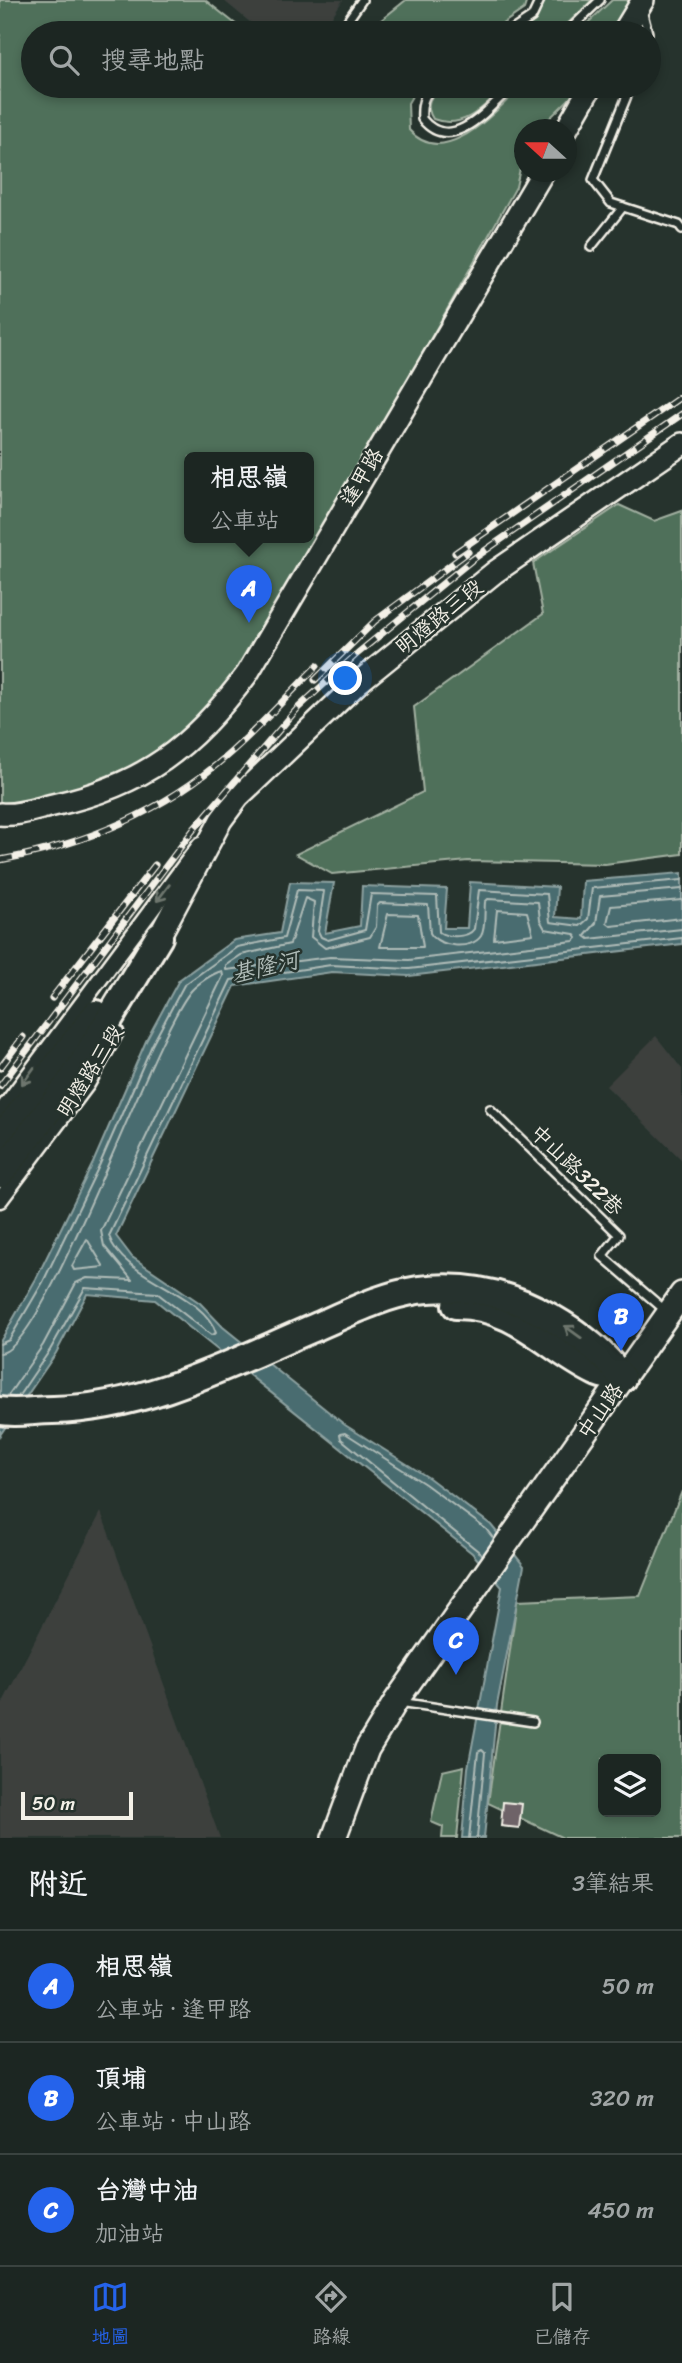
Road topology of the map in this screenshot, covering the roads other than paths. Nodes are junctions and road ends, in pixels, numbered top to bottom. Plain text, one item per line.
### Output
1 (362, 0) edge
2 (540, 0) edge
3 (600, 0) edge
4 (642, 2) edge
5 (347, 21) edge
6 (526, 21) edge
7 (578, 21) edge
8 (630, 21) edge
9 (646, 21) edge
10 (424, 98) edge
11 (500, 98) edge
12 (584, 98) edge
13 (626, 98) edge
14 (572, 119) edge
15 (537, 182) edge
16 (623, 207) junction
17 (682, 229) edge
18 (591, 247) dead end
19 (682, 443) edge
20 (0, 814) edge
21 (221, 820) junction
22 (159, 937) junction
23 (490, 1109) dead end
24 (0, 1113) edge
25 (0, 1139) edge
26 (0, 1174) edge
27 (0, 1200) edge
28 (682, 1294) edge
29 (667, 1312) junction
30 (335, 1327) junction
31 (622, 1378) junction
32 (0, 1411) edge
33 (0, 1423) edge
34 (396, 1701) junction
35 (533, 1722) dead end
36 (334, 1838) edge

1 - 5 lane
2 - 6 lane
3 - 7 lane
4 - 8 main road
4 - 9 lane
10 - 11 lane
12 - 14 main road
13 - 16 lane
15 - 20 main road, 逢甲路
16 - 17 lane
16 - 18 lane
19 - 21 main road, 明燈路三段
21 - 22 main road, 明燈路三段
21 -> 24 street, 明燈路三段
22 - 25 highway
22 - 26 highway
22 - 27 street, 明燈路三段
23 - 29 lane, 中山路322巷
28 - 29 main road, 中山路
29 - 31 main road, 中山路
30 - 31 highway
30 - 32 highway
30 - 33 highway
31 - 34 main road, 中山路
34 - 35 lane
34 - 36 main road, 中山路

